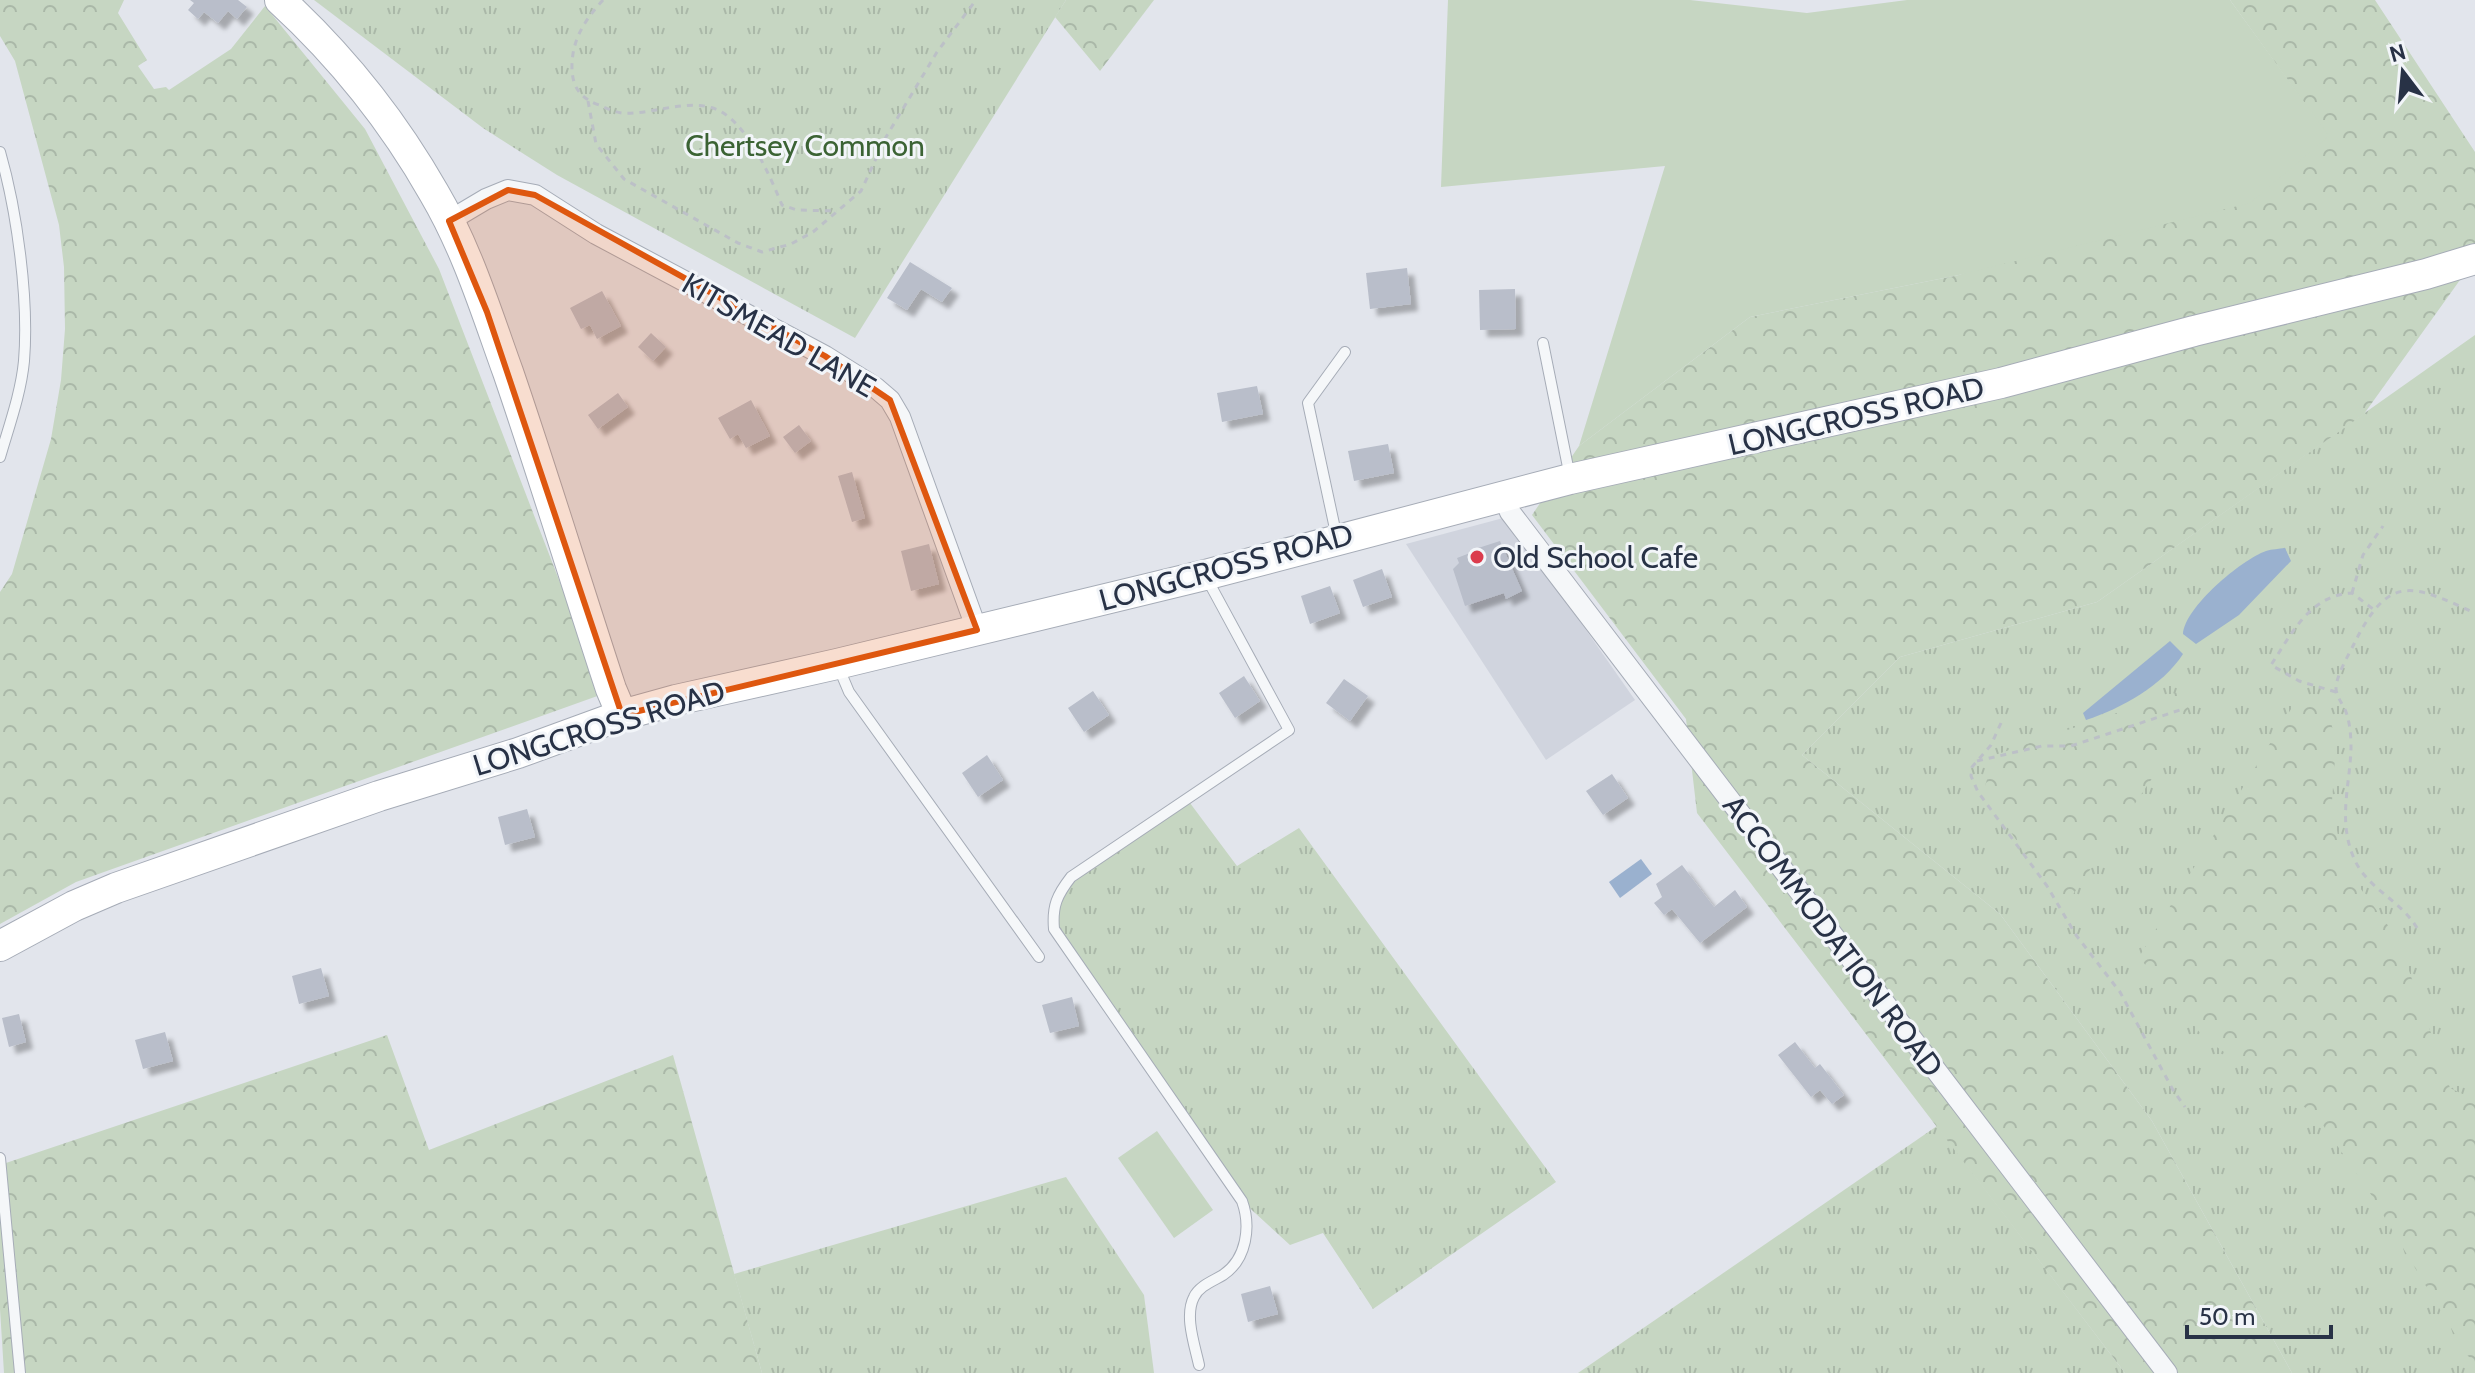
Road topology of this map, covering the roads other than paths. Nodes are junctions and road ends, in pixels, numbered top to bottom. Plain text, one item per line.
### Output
1 (280, 0) edge
2 (0, 152) edge
3 (449, 221) junction
4 (2475, 259) edge
5 (1543, 343) dead end
6 (1345, 352) dead end
7 (0, 457) edge
8 (1570, 479) junction
9 (1503, 496) junction
10 (1337, 538) junction
11 (1205, 575) junction
12 (977, 630) junction
13 (837, 664) junction
14 (622, 715) junction
15 (0, 946) edge
16 (1039, 957) dead end
17 (0, 1158) edge
18 (1199, 1365) dead end
19 (20, 1373) edge
20 (2167, 1373) edge

1 - 3 main road
2 - 7 lane
3 - 12 street, KITSMEAD LANE
3 - 14 main road
4 - 8 main road, LONGCROSS ROAD
5 - 8 lane
6 - 10 lane
8 - 9 main road, LONGCROSS ROAD
9 - 10 main road, LONGCROSS ROAD
9 - 20 street, ACCOMMODATION ROAD
10 - 11 main road, LONGCROSS ROAD
11 - 12 main road, LONGCROSS ROAD
11 - 18 lane
12 - 13 main road, LONGCROSS ROAD
13 - 14 main road, LONGCROSS ROAD
13 - 16 lane
14 - 15 main road, LONGCROSS ROAD
17 - 19 lane

